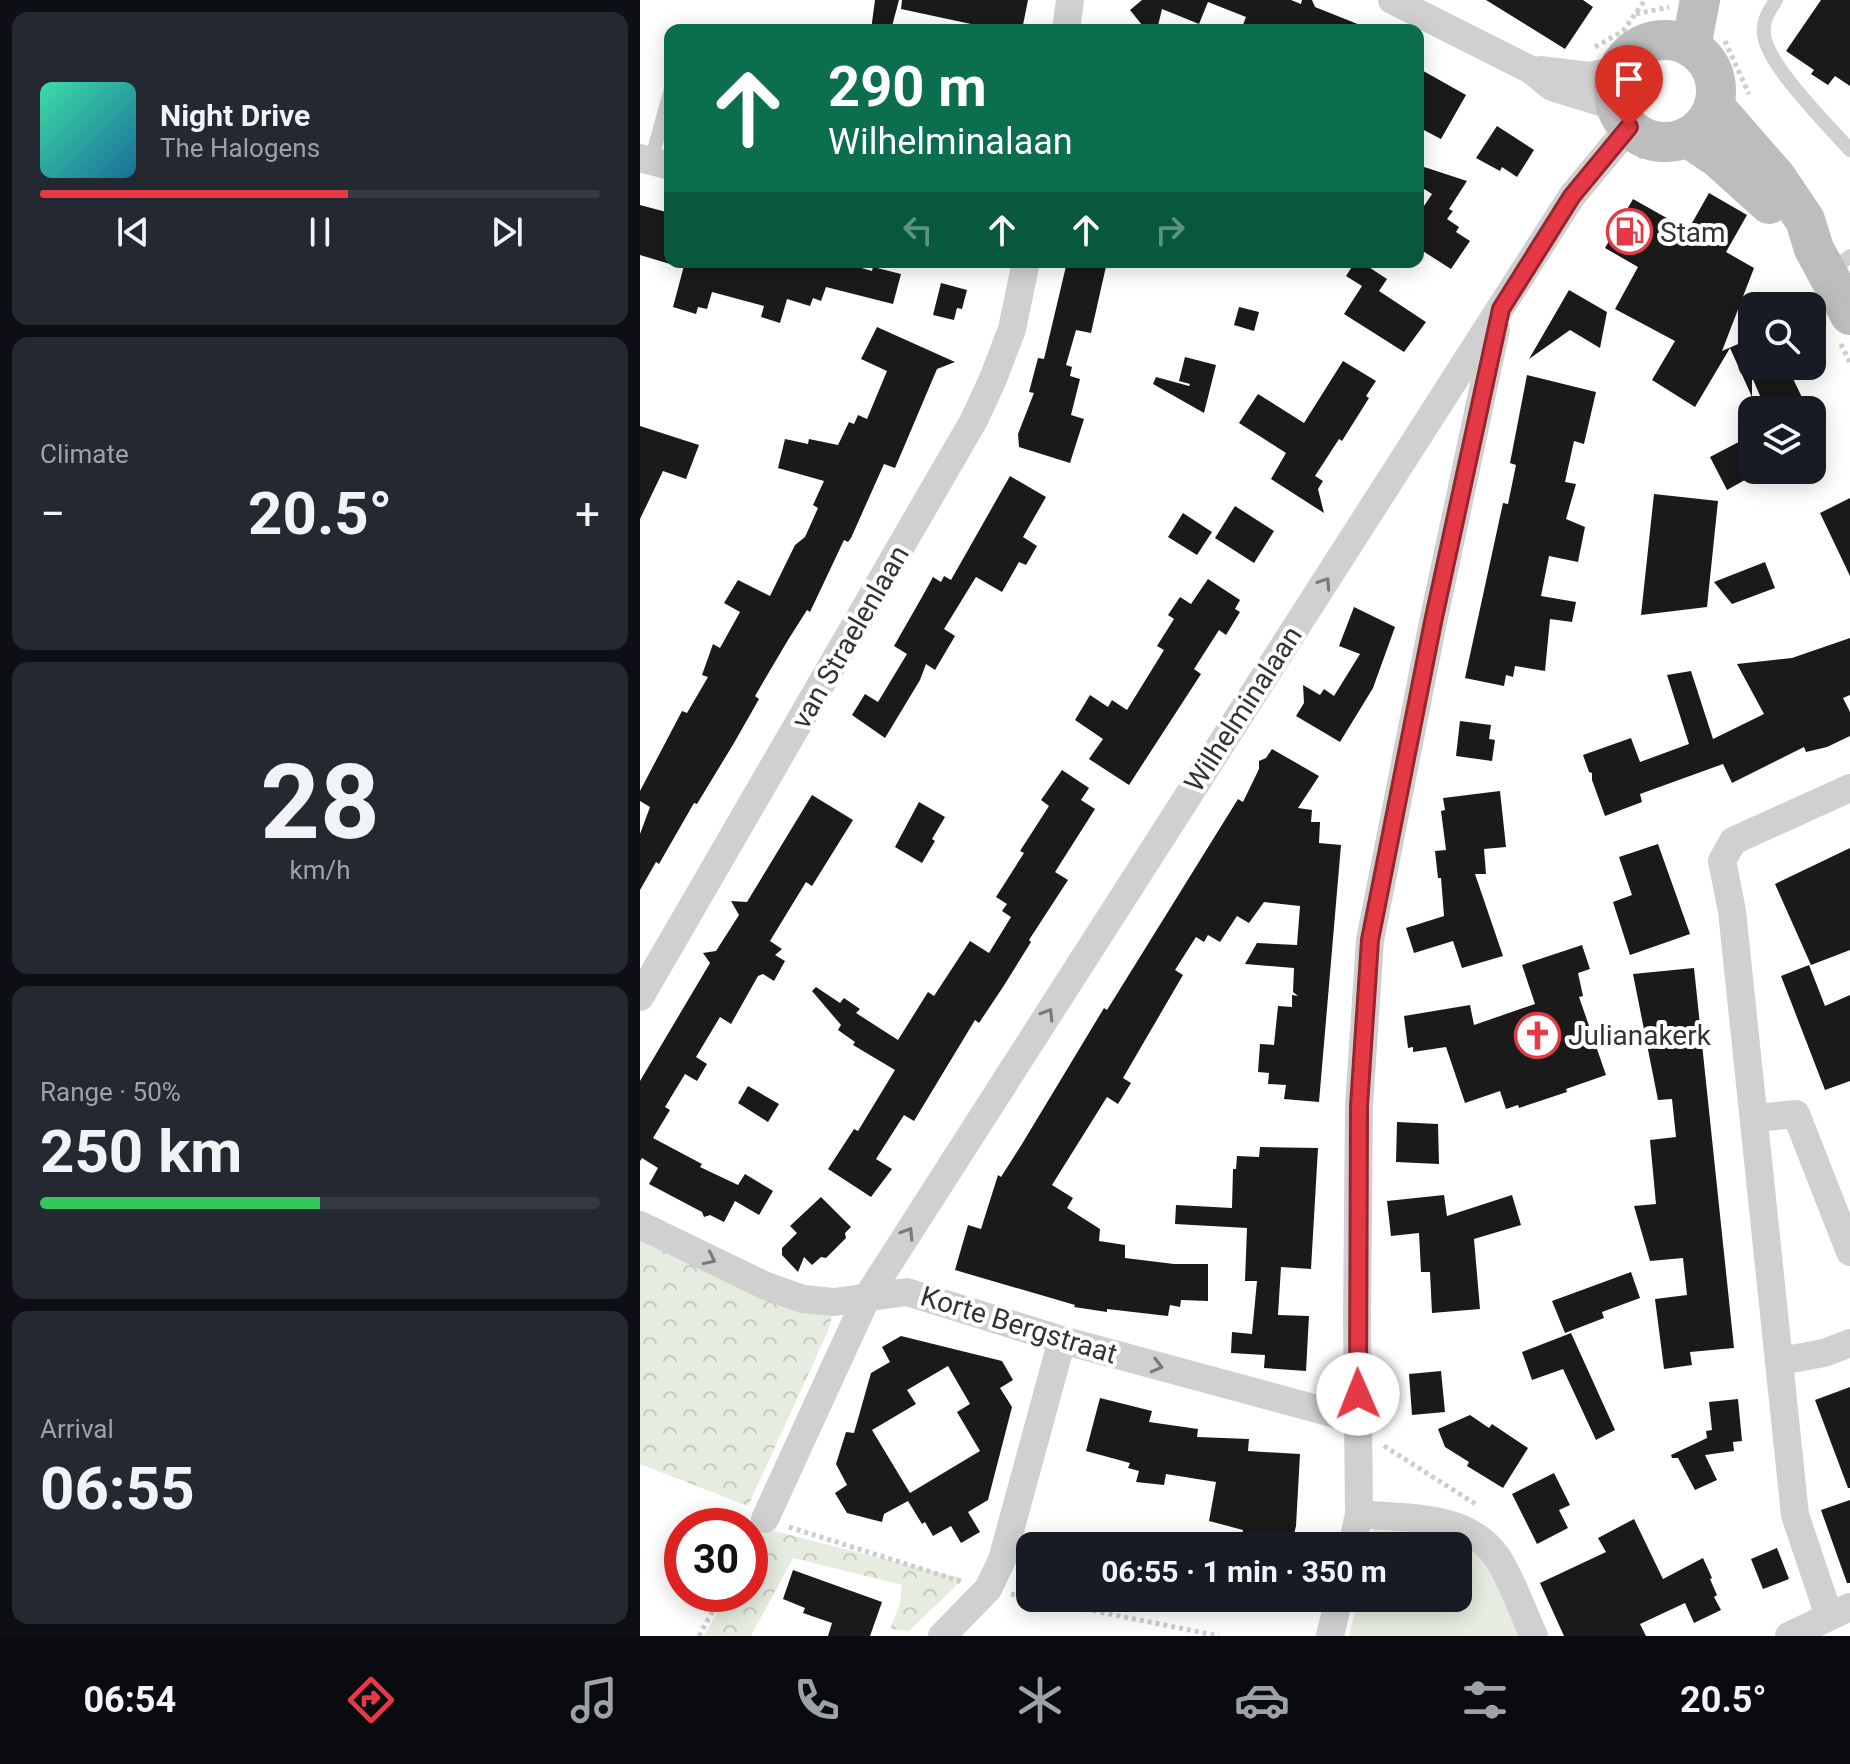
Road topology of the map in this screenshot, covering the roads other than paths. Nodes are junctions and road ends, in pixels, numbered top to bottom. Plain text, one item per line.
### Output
1 (1070, 0) edge
2 (1392, 0) edge
3 (1676, 0) edge
4 (1700, 0) edge
5 (1776, 0) edge
6 (1067, 24) edge
7 (1691, 42) junction
8 (1613, 100) junction
9 (1714, 106) junction
10 (664, 118) edge
11 (1848, 143) edge
12 (1680, 150) junction
13 (654, 162) edge
14 (1831, 260) edge
15 (1025, 268) edge
16 (1501, 309) junction
17 (1850, 315) edge
18 (1850, 788) edge
19 (640, 997) edge
20 (1755, 1118) junction
21 (640, 1225) edge
22 (1850, 1252) edge
23 (866, 1299) junction
24 (1062, 1340) junction
25 (1850, 1343) edge
26 (1780, 1361) junction
27 (1358, 1420) junction
28 (768, 1512) edge
29 (1359, 1514) junction
30 (1355, 1532) edge
31 (1336, 1612) edge
32 (1840, 1612) edge
33 (942, 1636) edge
34 (1330, 1636) edge
35 (1534, 1636) edge
36 (1789, 1636) edge

1 - 6 street
2 - 8 street
3 - 7 main road
4 - 7 main road
5 - 11 lane
7 - 8 main road
7 - 9 main road
8 - 12 main road
8 - 16 street, Wilhelminalaan
9 - 12 main road
9 - 14 main road
10 - 13 lane
12 - 14 main road
14 - 17 main road
15 - 19 street, van Straelenlaan
23 -> 16 street, Wilhelminalaan
16 - 27 street
18 - 20 street
20 - 22 street
20 - 26 street
21 -> 23 street, Korte Bergstraat
23 - 24 street, Korte Bergstraat
23 - 28 street
24 -> 27 street, Korte Bergstraat
24 - 33 street
25 - 26 street
26 - 32 street
27 - 29 street
29 - 30 street
29 - 35 street
31 - 34 street
32 - 36 street

